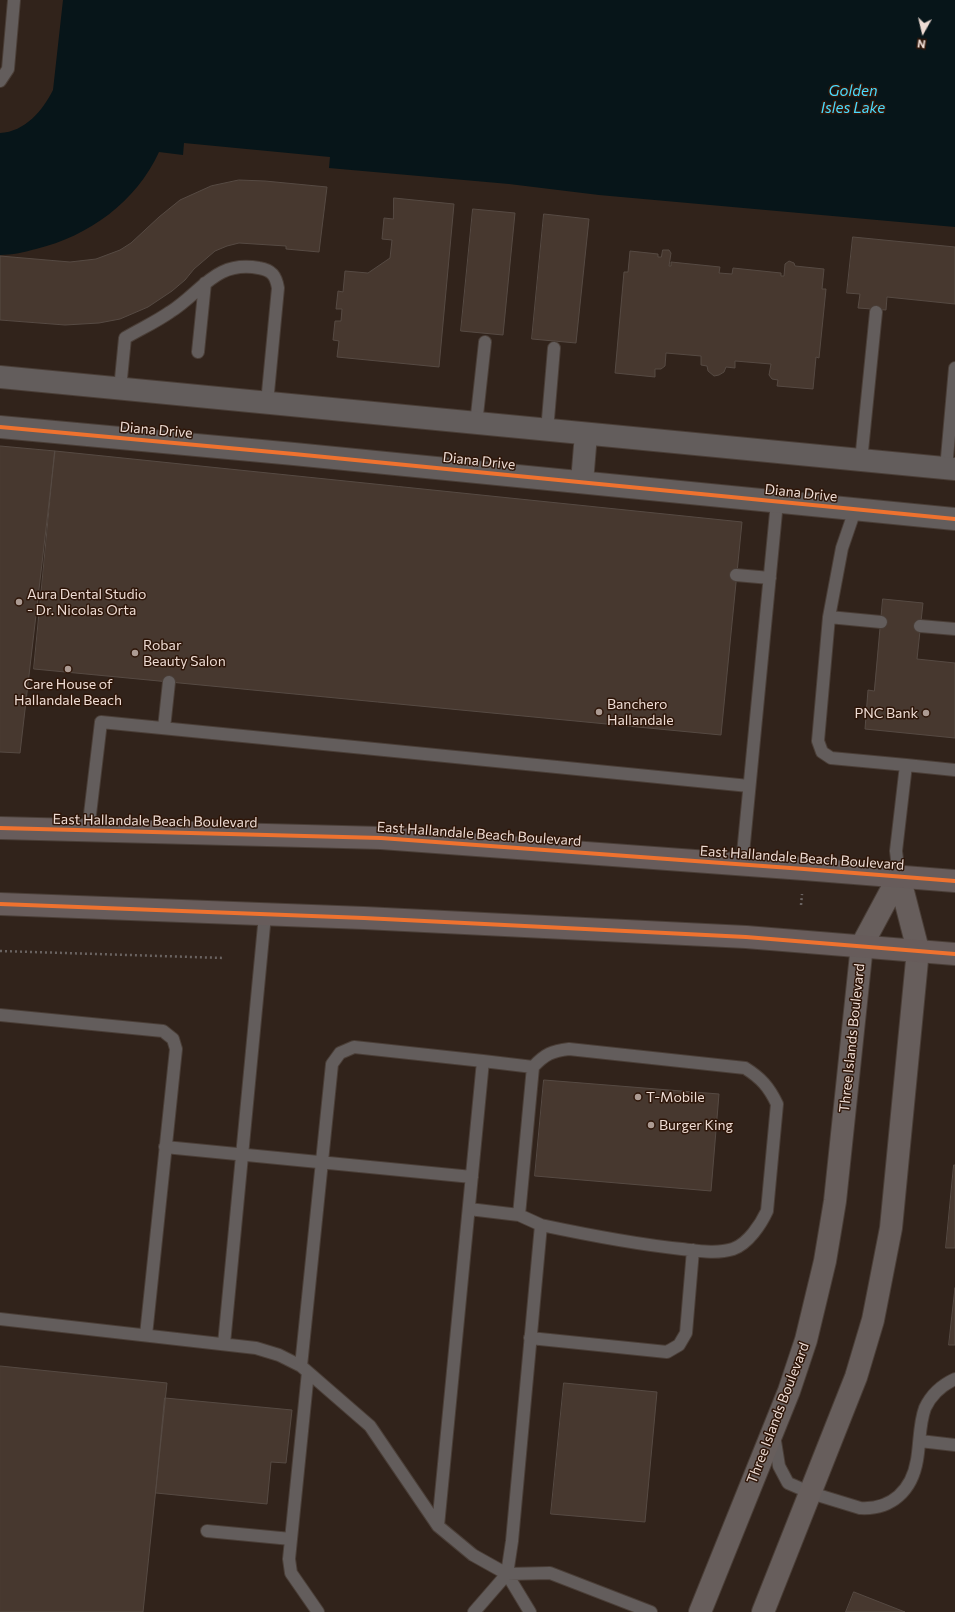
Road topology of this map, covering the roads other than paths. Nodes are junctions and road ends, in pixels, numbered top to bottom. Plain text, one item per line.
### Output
1 (14, 0) edge
2 (6, 27) edge
3 (0, 81) edge
4 (205, 283) junction
5 (876, 312) dead end
6 (485, 342) dead end
7 (554, 348) dead end
8 (198, 352) dead end
9 (955, 368) edge
10 (0, 376) edge
11 (120, 388) junction
12 (267, 403) junction
13 (476, 424) junction
14 (0, 427) edge
15 (547, 430) junction
16 (586, 434) junction
17 (861, 461) junction
18 (950, 469) edge
19 (582, 482) junction
20 (777, 502) junction
21 (855, 510) junction
22 (955, 519) edge
23 (736, 575) dead end
24 (770, 578) junction
25 (829, 617) junction
26 (881, 622) dead end
27 (920, 626) dead end
28 (955, 630) edge
29 (169, 682) dead end
30 (164, 728) junction
31 (906, 765) junction
32 (955, 770) edge
33 (750, 786) junction
34 (0, 828) edge
35 (88, 831) junction
36 (742, 864) junction
37 (899, 876) junction
38 (955, 881) edge
39 (0, 904) edge
40 (265, 915) junction
41 (862, 945) junction
42 (918, 950) junction
43 (955, 954) edge
44 (0, 1015) edge
45 (483, 1061) junction
46 (533, 1067) junction
47 (166, 1147) junction
48 (243, 1155) junction
49 (322, 1163) junction
50 (472, 1177) junction
51 (469, 1209) junction
52 (519, 1215) junction
53 (541, 1225) junction
54 (693, 1250) junction
55 (0, 1319) edge
56 (146, 1335) junction
57 (530, 1338) junction
58 (224, 1344) junction
59 (304, 1369) junction
60 (955, 1379) edge
61 (773, 1430) junction
62 (920, 1441) junction
63 (955, 1445) edge
64 (811, 1493) junction
65 (438, 1526) junction
66 (207, 1531) dead end
67 (291, 1538) junction
68 (507, 1574) junction
69 (318, 1612) edge
70 (474, 1612) edge
71 (530, 1612) edge
72 (651, 1612) edge
73 (700, 1612) edge
74 (763, 1612) edge

1 - 2 lane
2 - 3 lane
4 - 8 lane
4 - 11 lane
4 - 12 lane
5 - 17 lane
6 - 13 lane
7 - 15 lane
9 - 18 lane
10 - 11 street
11 - 12 street
12 - 13 street
13 - 15 street
14 - 19 street, Diana Drive
15 - 16 street
16 - 17 street
16 - 19 street
17 - 18 street
19 - 20 street, Diana Drive
20 - 21 street, Diana Drive
20 - 24 lane
21 - 22 street, Diana Drive
21 - 25 lane
23 - 24 lane
24 - 33 lane
25 - 26 lane
25 - 31 lane
27 - 28 lane
29 - 30 lane
30 - 33 lane
30 - 35 lane
31 - 32 lane
31 - 37 lane
33 - 36 lane
34 - 35 main road, East Hallandale Beach Boulevard
35 - 36 main road, East Hallandale Beach Boulevard
36 - 37 main road, East Hallandale Beach Boulevard
37 - 38 main road, East Hallandale Beach Boulevard
37 - 41 street, Three Islands Boulevard
37 - 42 street
39 - 40 main road
40 - 41 main road
40 - 48 lane
41 - 42 main road
41 - 61 street, Three Islands Boulevard
42 - 43 main road
42 - 64 street
44 - 47 lane
45 - 46 lane
45 - 49 lane
45 - 50 lane
46 - 52 lane
46 - 54 lane
47 - 48 lane
47 - 56 lane
48 - 49 lane
48 - 58 lane
49 - 50 lane
49 - 59 lane
50 - 51 lane
51 - 52 lane
51 - 65 lane
52 - 53 lane
53 - 54 lane
53 - 57 lane
54 - 57 lane
55 - 56 lane
56 - 58 lane
57 - 68 lane
58 - 59 lane
59 - 65 lane
59 - 67 lane
60 - 62 lane
61 - 64 lane
61 - 73 street, Three Islands Boulevard
62 - 63 lane
62 - 64 lane
64 - 74 street
65 - 68 lane
66 - 67 lane
67 - 69 lane
68 - 70 lane
68 - 71 lane
68 - 72 lane

